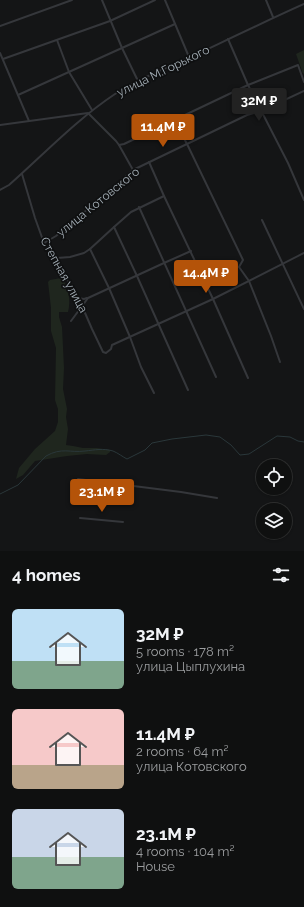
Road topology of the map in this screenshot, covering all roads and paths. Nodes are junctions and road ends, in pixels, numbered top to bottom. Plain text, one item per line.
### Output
1 (72, 0) edge
2 (102, 0) edge
3 (155, 0) edge
4 (165, 0) edge
5 (170, 0) edge
6 (266, 0) edge
7 (166, 4) junction
8 (304, 4) edge
9 (273, 17) junction
10 (110, 21) junction
11 (175, 24) junction
12 (0, 26) edge
13 (57, 39) junction
14 (228, 39) junction
15 (122, 48) junction
16 (0, 53) edge
17 (189, 57) junction
18 (3, 59) junction
19 (69, 72) junction
20 (138, 81) junction
21 (304, 82) edge
22 (248, 85) junction
23 (304, 91) edge
24 (18, 95) junction
25 (92, 110) junction
26 (261, 111) junction
27 (88, 113) junction
28 (29, 121) junction
29 (175, 121) junction
30 (0, 125) edge
31 (187, 144) junction
32 (119, 145) junction
33 (150, 162) junction
34 (133, 170) junction
35 (22, 174) junction
36 (0, 190) edge
37 (164, 196) junction
38 (304, 200) edge
39 (139, 207) junction
40 (262, 220) dead end
41 (114, 227) junction
42 (44, 243) junction
43 (90, 249) junction
44 (191, 251) junction
45 (304, 253) edge
46 (57, 258) junction
47 (164, 263) junction
48 (283, 264) junction
49 (137, 276) junction
50 (249, 281) junction
51 (109, 288) junction
52 (77, 298) junction
53 (88, 298) junction
54 (214, 299) junction
55 (82, 306) junction
56 (304, 308) edge
57 (186, 311) junction
58 (71, 321) dead end
59 (158, 324) junction
60 (130, 337) junction
61 (280, 362) dead end
62 (216, 377) dead end
63 (248, 378) dead end
64 (188, 390) dead end
65 (154, 393) dead end
66 (78, 479) dead end
67 (217, 498) dead end
68 (80, 518) dead end
69 (123, 522) dead end

1 - 12 street
2 - 10 street
3 - 10 street
4 - 7 street
5 - 7 street
6 - 9 street
7 - 11 street
8 - 9 street, улица М.Горького
9 - 14 street, улица М.Горького
10 - 13 street
10 - 15 street
11 - 15 street
11 - 17 street
13 - 18 street
13 - 19 street
14 - 17 street, улица М.Горького
14 - 22 street
15 - 19 street
15 - 20 street
16 - 18 street
17 - 20 street, улица М.Горького
18 - 24 street
19 - 24 street
19 - 25 street
20 - 25 street, улица М.Горького
21 - 22 street
22 - 26 street
22 - 29 street
23 - 26 street, улица Котовского
24 - 28 street
25 - 27 street, улица М.Горького
26 - 31 street, улица Котовского
26 - 38 street
27 - 28 street
27 - 32 street
27 - 35 street, улица М.Горького
28 - 30 street
29 - 31 street
29 - 32 street
31 - 33 street, улица Котовского
31 - 50 street
32 - 34 street
33 - 34 street, улица Котовского
33 - 37 street
34 - 42 street, улица Котовского
35 - 36 street, улица М.Горького
35 - 42 street, Степная улица
37 - 39 street
37 - 44 street
39 - 41 street
39 - 47 street
40 - 48 street
41 - 43 street
41 - 49 street
42 - 46 street, Степная улица
43 - 46 street
43 - 51 street
44 - 47 street
44 - 54 street
45 - 48 street
46 - 52 street, Степная улица
47 - 49 street
47 - 57 street
48 - 50 street
48 - 56 street
49 - 51 street
49 - 59 street
50 - 54 street
50 - 61 street
51 - 53 street
51 - 60 street
52 - 53 street
52 - 55 street, Степная улица
53 - 55 street
54 - 57 street
54 - 63 street
55 - 58 street
55 - 60 street, Степная улица
57 - 59 street
57 - 62 street
59 - 60 street
59 - 64 street
60 - 65 street
66 - 67 street
68 - 69 street

